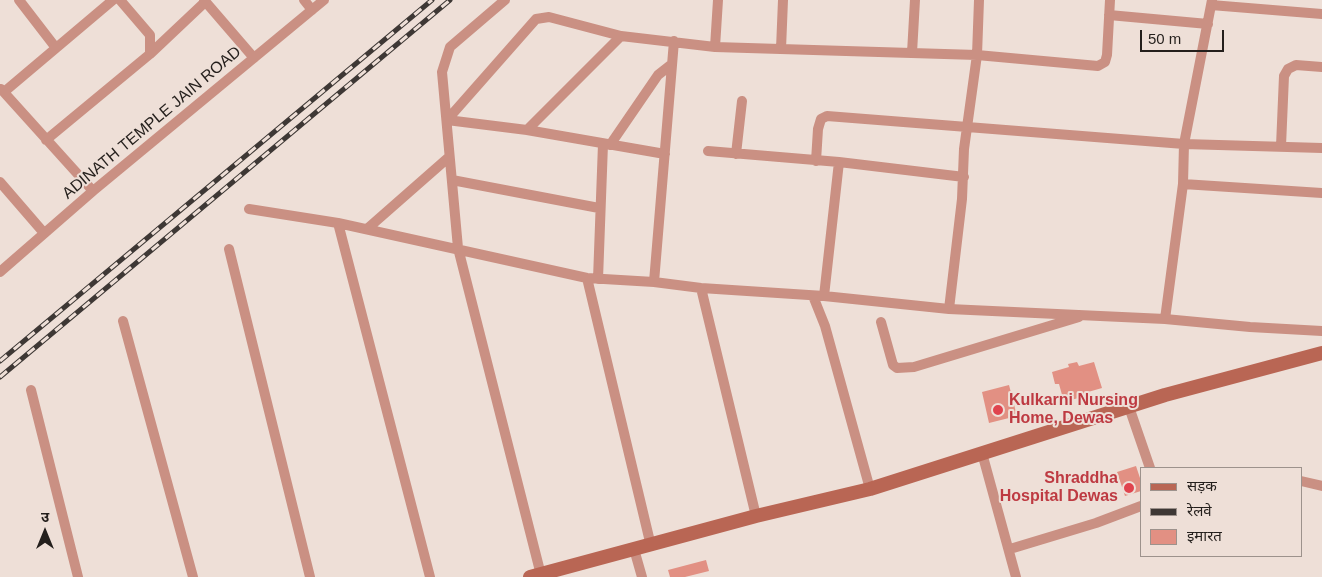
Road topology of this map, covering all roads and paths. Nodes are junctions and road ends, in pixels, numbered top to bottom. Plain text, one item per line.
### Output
1 (19, 0) edge
2 (113, 0) edge
3 (120, 0) edge
4 (304, 0) edge
5 (324, 0) edge
6 (505, 0) edge
7 (718, 0) edge
8 (783, 0) edge
9 (915, 0) edge
10 (979, 0) edge
11 (1110, 0) edge
12 (205, 1) edge
13 (1212, 3) edge
14 (1270, 5) edge
15 (312, 10) junction
16 (1322, 14) edge
17 (1109, 15) junction
18 (1208, 24) junction
19 (621, 36) junction
20 (674, 41) junction
21 (715, 47) junction
22 (56, 48) junction
23 (781, 49) junction
24 (150, 54) junction
25 (912, 54) junction
26 (977, 56) junction
27 (254, 58) junction
28 (672, 64) junction
29 (1322, 67) edge
30 (2, 90) edge
31 (742, 101) dead end
32 (447, 120) junction
33 (967, 128) junction
34 (527, 130) junction
35 (46, 140) junction
36 (1184, 144) junction
37 (607, 145) junction
38 (1280, 146) junction
39 (1322, 148) edge
40 (708, 151) dead end
41 (664, 154) junction
42 (736, 154) junction
43 (449, 157) junction
44 (816, 160) junction
45 (839, 162) junction
46 (964, 177) junction
47 (452, 180) junction
48 (0, 182) edge
49 (1183, 184) junction
50 (93, 191) junction
51 (4, 193) edge
52 (1322, 193) edge
53 (599, 208) junction
54 (249, 209) dead end
55 (338, 223) junction
56 (367, 229) junction
57 (44, 233) junction
58 (458, 248) junction
59 (229, 249) dead end
60 (0, 272) edge
61 (593, 279) junction
62 (654, 282) junction
63 (701, 288) junction
64 (813, 296) junction
65 (824, 296) junction
66 (949, 309) junction
67 (1085, 316) junction
68 (1165, 319) junction
69 (123, 321) dead end
70 (881, 322) dead end
71 (1322, 331) edge
72 (1322, 353) edge
73 (31, 390) dead end
74 (1129, 407) junction
75 (982, 453) junction
76 (1150, 467) edge
77 (1302, 481) edge
78 (1322, 486) edge
79 (870, 489) junction
80 (1140, 506) edge
81 (756, 516) junction
82 (651, 546) junction
83 (634, 549) junction
84 (1010, 550) junction
85 (535, 576) edge
86 (78, 577) edge
87 (193, 577) edge
88 (310, 577) edge
89 (430, 577) edge
90 (642, 577) edge
91 (1016, 577) edge

1 - 22 street
2 - 22 street
3 - 24 street
4 - 15 street
5 - 15 street, ADINATH TEMPLE JAIN ROAD
6 - 32 street
7 - 21 street
8 - 23 street
9 - 25 street
10 - 26 street
11 - 17 street
12 - 24 street
12 - 27 street
13 - 14 street
13 - 18 street
14 - 16 street
15 - 27 street, ADINATH TEMPLE JAIN ROAD
17 - 18 street
17 - 26 street
18 - 36 street
19 - 20 street
19 - 32 street
19 - 34 street
20 - 21 street
20 - 28 street
21 - 23 street
22 - 30 street
23 - 25 street
24 - 35 street
25 - 26 street
26 - 33 street
27 - 50 street, ADINATH TEMPLE JAIN ROAD
28 - 37 street
28 - 41 street
29 - 38 street
30 - 35 street
31 - 42 street
32 - 34 street
32 - 43 street
33 - 36 street
33 - 44 street
33 - 46 street
34 - 37 street
35 - 50 street
36 - 38 street
36 - 49 street
37 - 41 street
37 - 53 street
38 - 39 street
40 - 42 street
41 - 62 street
42 - 44 street
43 - 47 street
43 - 56 street
44 - 45 street
45 - 46 street
45 - 65 street
46 - 66 street
47 - 53 street
47 - 58 street
48 - 51 street
49 - 52 street
49 - 68 street
50 - 57 street, ADINATH TEMPLE JAIN ROAD
51 - 57 street
53 - 61 street
54 - 55 street
55 - 56 street
55 - 89 street
56 - 58 street
57 - 60 street, ADINATH TEMPLE JAIN ROAD
58 - 61 street
58 - 85 street
59 - 88 street
61 - 62 street
61 - 82 street
62 - 63 street
63 - 64 street
63 - 81 street
64 - 65 street
64 - 79 street
65 - 66 street
66 - 67 street
67 - 68 street
67 - 70 street
68 - 71 street
69 - 87 street
72 - 74 street
73 - 86 street
74 - 75 street
74 - 76 street
75 - 79 street
75 - 84 street
77 - 78 street
79 - 81 street
80 - 84 street
81 - 82 street
82 - 83 street
83 - 85 street
83 - 90 street
84 - 91 street

